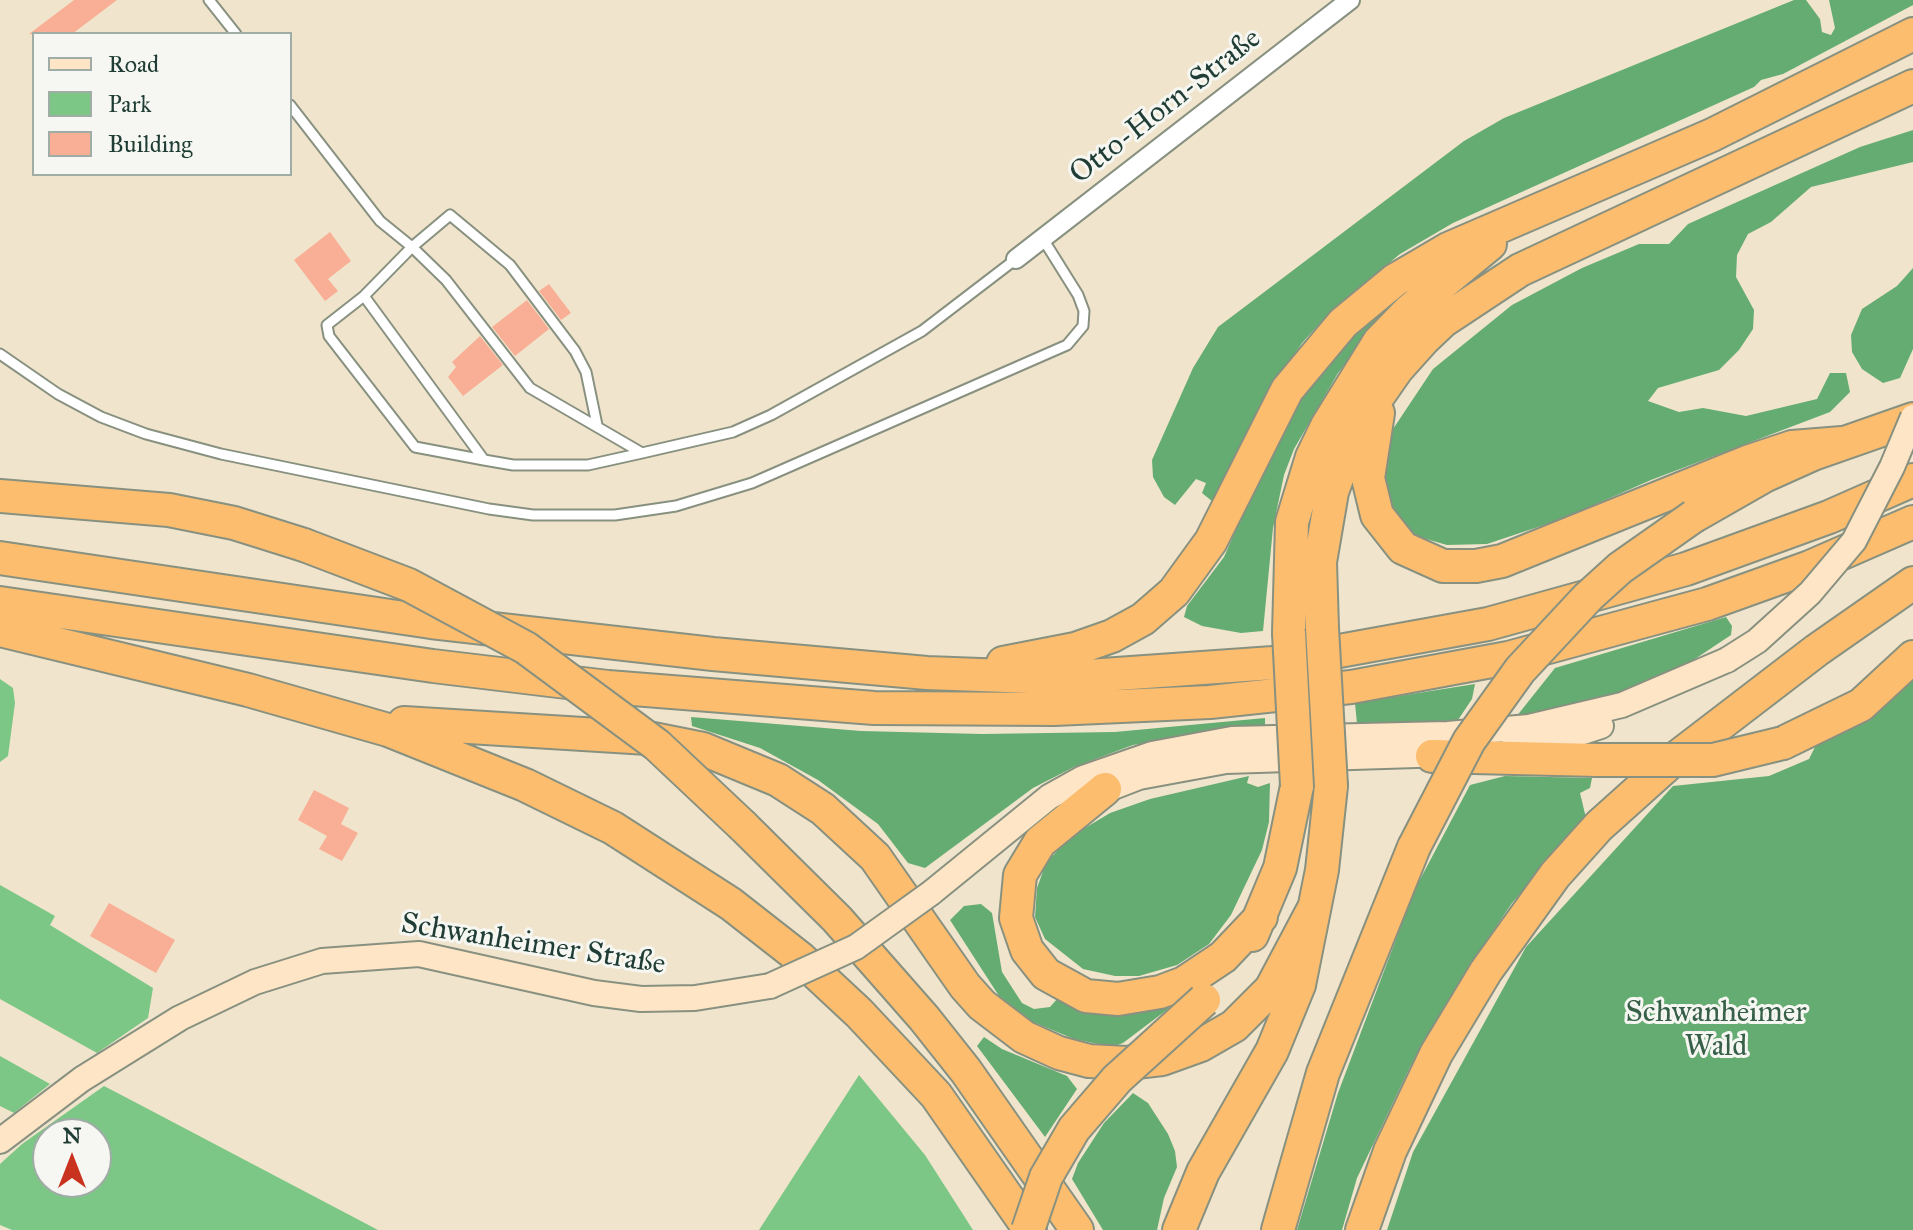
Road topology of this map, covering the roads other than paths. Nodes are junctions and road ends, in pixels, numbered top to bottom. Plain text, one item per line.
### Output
1 (209, 0) edge
2 (1350, 0) edge
3 (234, 32) edge
4 (1913, 34) edge
5 (1913, 86) edge
6 (292, 108) edge
7 (1913, 108) edge
8 (1758, 158) junction
9 (1529, 217) junction
10 (1043, 239) junction
11 (412, 247) junction
12 (1016, 259) joint
13 (364, 296) junction
14 (0, 354) edge
15 (1383, 389) junction
16 (1913, 418) edge
17 (597, 425) junction
18 (1842, 443) junction
19 (642, 453) junction
20 (484, 460) junction
21 (1913, 480) edge
22 (0, 496) edge
23 (1913, 522) edge
24 (0, 558) edge
25 (1913, 583) edge
26 (0, 603) edge
27 (0, 630) edge
28 (1913, 657) edge
29 (1727, 660) junction
30 (868, 669) junction
31 (335, 713) junction
32 (1432, 756) junction
33 (1105, 789) junction
34 (970, 863) junction
35 (1314, 908) junction
36 (1261, 917) junction
37 (0, 1141) edge
38 (1029, 1230) edge
39 (1077, 1230) edge
40 (1179, 1230) edge
41 (1278, 1230) edge
42 (1362, 1230) edge

1 - 3 lane
2 - 10 street, Otto-Horn-Straße
4 - 9 highway
5 - 8 highway
6 - 11 lane
7 - 8 highway
8 - 15 highway
9 - 30 highway
9 - 36 highway, bridge
10 - 12 street, Otto-Horn-Straße
10 - 14 lane
11 - 13 lane
11 - 17 lane
11 - 17 lane
12 - 19 lane
13 - 20 lane
13 - 20 lane
15 - 18 highway
15 - 35 highway, bridge
16 - 18 highway
16 - 29 street, bridge
17 - 19 lane
18 - 41 highway, bridge
19 - 20 lane
21 - 30 highway
22 - 39 highway, bridge
23 - 26 highway
24 - 30 highway
25 - 42 highway
27 - 31 highway
28 - 32 highway, bridge
29 - 32 street
29 - 34 street
31 - 35 highway
31 - 38 highway
32 - 33 street
33 - 34 street
33 - 36 highway
34 - 37 street, Schwanheimer Straße, bridge
35 - 40 highway
36 - 38 highway, bridge

